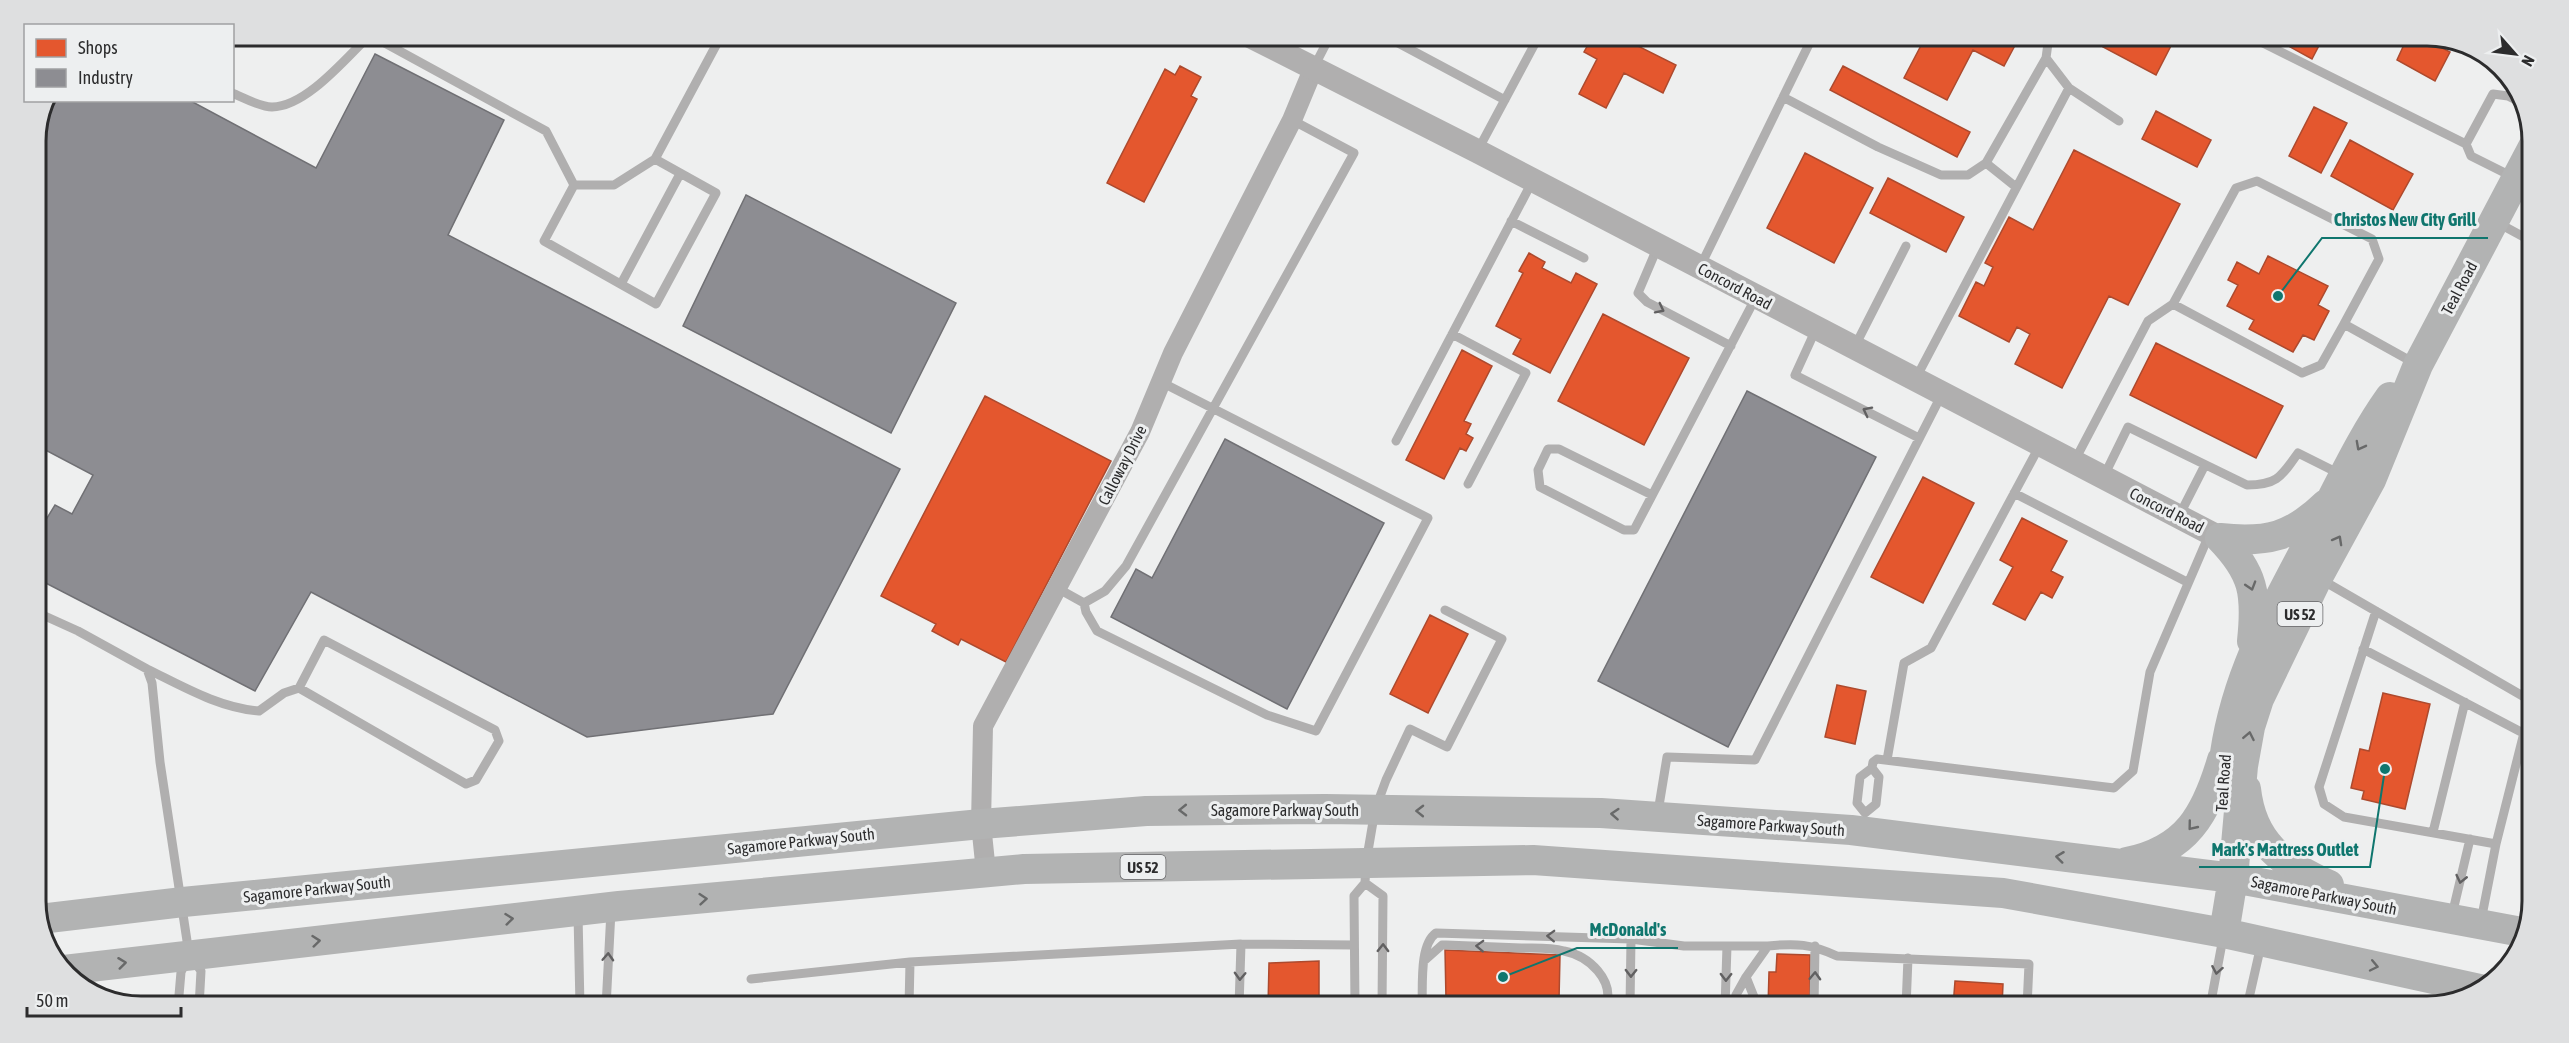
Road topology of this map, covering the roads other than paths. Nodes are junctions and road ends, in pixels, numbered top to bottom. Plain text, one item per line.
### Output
1 (360, 46) edge
2 (390, 46) edge
3 (716, 46) edge
4 (1271, 46) edge
5 (1325, 46) edge
6 (1404, 46) edge
7 (1534, 46) edge
8 (1808, 46) edge
9 (2048, 46) edge
10 (2269, 46) edge
11 (2046, 58) junction
12 (1314, 67) junction
13 (2069, 88) junction
14 (234, 94) edge
15 (1784, 97) junction
16 (2512, 98) edge
17 (1505, 99) junction
18 (1292, 120) junction
19 (2119, 121) dead end
20 (2466, 144) junction
21 (1477, 151) junction
22 (655, 159) junction
23 (1986, 163) junction
24 (2522, 168) edge
25 (681, 174) junction
26 (2516, 179) junction
27 (1533, 180) junction
28 (574, 185) junction
29 (2016, 187) junction
30 (1511, 221) junction
31 (2494, 222) junction
32 (2522, 236) edge
33 (1658, 246) junction
34 (1906, 246) dead end
35 (1584, 258) dead end
36 (1700, 267) junction
37 (621, 284) junction
38 (1756, 297) junction
39 (2172, 304) junction
40 (2344, 324) junction
41 (1817, 329) junction
42 (1452, 334) junction
43 (1731, 346) junction
44 (1854, 348) junction
45 (2418, 365) junction
46 (1915, 380) junction
47 (1161, 382) junction
48 (1942, 394) junction
49 (1213, 406) junction
50 (1919, 438) junction
51 (1396, 441) dead end
52 (2040, 445) junction
53 (2073, 463) junction
54 (2205, 465) junction
55 (2103, 478) junction
56 (1468, 484) dead end
57 (2338, 487) junction
58 (2014, 493) junction
59 (1652, 495) junction
60 (2179, 517) junction
61 (2215, 535) junction
62 (2318, 577) junction
63 (2187, 582) junction
64 (1057, 588) junction
65 (1084, 603) junction
66 (1445, 610) dead end
67 (2376, 611) junction
68 (47, 617) edge
69 (2363, 649) junction
70 (2251, 658) junction
71 (147, 669) junction
72 (299, 687) junction
73 (2522, 696) edge
74 (2465, 702) junction
75 (2522, 732) edge
76 (2522, 737) edge
77 (1887, 760) junction
78 (2234, 760) junction
79 (1872, 768) junction
80 (1376, 810) junction
81 (1657, 817) junction
82 (1864, 822) junction
83 (981, 824) junction
84 (2433, 832) junction
85 (2470, 839) junction
86 (2496, 844) junction
87 (2118, 864) junction
88 (986, 872) junction
89 (1366, 873) junction
90 (2233, 878) junction
91 (183, 902) junction
92 (2382, 906) junction
93 (611, 908) junction
94 (578, 911) junction
95 (49, 919) edge
96 (2451, 919) junction
97 (2480, 924) junction
98 (2517, 931) edge
99 (2224, 933) junction
100 (1631, 939) junction
101 (2262, 941) junction
102 (1241, 945) junction
103 (1354, 945) junction
104 (1727, 946) junction
105 (1768, 946) junction
106 (1815, 946) junction
107 (189, 954) junction
108 (1908, 958) junction
109 (1424, 961) junction
110 (910, 962) junction
111 (74, 969) edge
112 (1746, 977) junction
113 (751, 980) dead end
114 (2470, 987) edge
115 (179, 996) edge
116 (200, 996) edge
117 (579, 996) edge
118 (607, 996) edge
119 (909, 996) edge
120 (1239, 996) edge
121 (1355, 996) edge
122 (1382, 996) edge
123 (1422, 996) edge
124 (1609, 996) edge
125 (1630, 996) edge
126 (1725, 996) edge
127 (1736, 996) edge
128 (1754, 996) edge
129 (1814, 996) edge
130 (1906, 996) edge
131 (2028, 996) edge
132 (2212, 996) edge
133 (2250, 996) edge

1 - 14 lane
2 - 28 lane
3 - 22 lane
4 - 12 street, Concord Road
5 - 12 lane
6 - 17 lane
7 - 17 lane
8 - 15 lane
9 - 11 lane
10 - 20 lane
11 - 13 lane
11 - 23 lane
12 - 18 street, Calloway Drive
12 - 21 street, Concord Road
13 - 19 lane
13 - 29 lane
15 - 23 lane
15 - 36 lane
16 - 20 lane
17 - 21 lane
18 - 47 street, Calloway Drive
18 - 49 lane
20 - 26 lane
21 - 27 street, Concord Road
22 - 25 lane
22 - 28 lane
23 - 29 lane
24 - 26 main road, Teal Road / US 52
25 - 37 lane
25 - 37 lane
26 - 31 main road, Teal Road / US 52
27 - 30 lane
27 - 33 street, Concord Road
28 - 37 lane
29 - 46 lane
30 - 35 lane
30 - 42 lane
31 - 32 lane
31 - 45 main road, Teal Road / US 52
33 - 36 street, Concord Road
33 -> 43 lane
34 - 44 lane
36 - 38 street, Concord Road
38 - 41 street, Concord Road
38 - 43 lane
39 - 40 lane
39 - 40 lane
39 - 53 lane
40 - 45 lane
41 - 44 street, Concord Road
50 -> 41 lane
42 - 51 lane
42 - 56 lane
43 - 59 lane
44 - 46 street, Concord Road
45 -> 57 main road, Teal Road / US 52
62 -> 45 main road, Teal Road / US 52
46 - 48 street, Concord Road
47 - 49 lane
47 - 64 street, Calloway Drive
48 - 50 lane
48 - 52 street, Concord Road
49 - 65 lane
49 - 65 lane
50 - 81 lane
52 - 53 street, Concord Road
52 - 58 lane
53 - 55 street, Concord Road
54 - 55 lane
54 - 57 lane
54 - 60 lane
55 - 60 street, Concord Road
57 - 61 main road
57 - 70 main road, Teal Road / US 52
58 - 63 lane
58 - 77 lane
59 - 59 lane
60 - 61 street, Concord Road
61 - 63 lane
61 -> 70 main road
62 - 67 lane
78 -> 62 main road, Teal Road / US 52
63 - 77 lane
64 - 65 lane
64 - 83 street, Calloway Drive
66 - 80 lane
67 - 69 lane
67 - 73 lane
68 - 71 lane
69 - 74 lane
69 - 84 lane
70 - 78 main road, Teal Road / US 52
71 - 72 lane
71 - 91 lane
72 - 72 lane
74 - 75 lane
74 - 84 lane
76 - 86 lane
77 - 79 lane
78 -> 87 main road, US 52
78 - 90 main road, Teal Road / US 52
78 - 92 main road
79 - 82 lane
79 - 82 lane
81 -> 80 main road, Sagamore Parkway South / US 52
80 -> 83 main road, Sagamore Parkway South / US 52
80 - 89 lane
81 - 82 main road, Sagamore Parkway South / US 52
87 -> 82 main road, Sagamore Parkway South / US 52
83 - 88 street, Calloway Drive
83 - 91 main road, Sagamore Parkway South / US 52
84 - 85 lane
85 - 86 lane
85 -> 96 lane
86 - 97 lane
87 - 90 main road, Sagamore Parkway South
88 - 89 main road, US 52
93 -> 88 main road, US 52
89 - 99 main road, US 52
89 - 103 lane
122 -> 89 lane
90 - 92 main road, Sagamore Parkway South
90 - 99 main road, US 52
91 - 95 main road, Sagamore Parkway South / US 52
91 - 107 lane
92 - 96 main road, Sagamore Parkway South
93 - 94 main road, US 52
118 -> 93 lane
107 -> 94 main road, US 52
94 - 117 lane
96 - 97 main road, Sagamore Parkway South
97 - 98 main road, Sagamore Parkway South
99 - 101 main road
99 -> 132 lane
100 - 104 lane
100 -> 109 lane
100 -> 125 lane
101 -> 114 main road
101 - 133 lane
102 - 103 lane
102 - 110 lane
102 -> 120 lane
103 - 121 lane
104 - 105 lane
104 -> 126 lane
105 - 106 lane
105 - 112 lane
106 - 108 lane
129 -> 106 lane
111 -> 107 main road, US 52
107 - 115 lane
107 - 116 lane
108 - 130 lane
108 - 131 lane
109 - 123 lane
124 -> 109 lane
110 - 113 lane
110 - 119 lane
112 - 127 lane
112 - 128 lane

